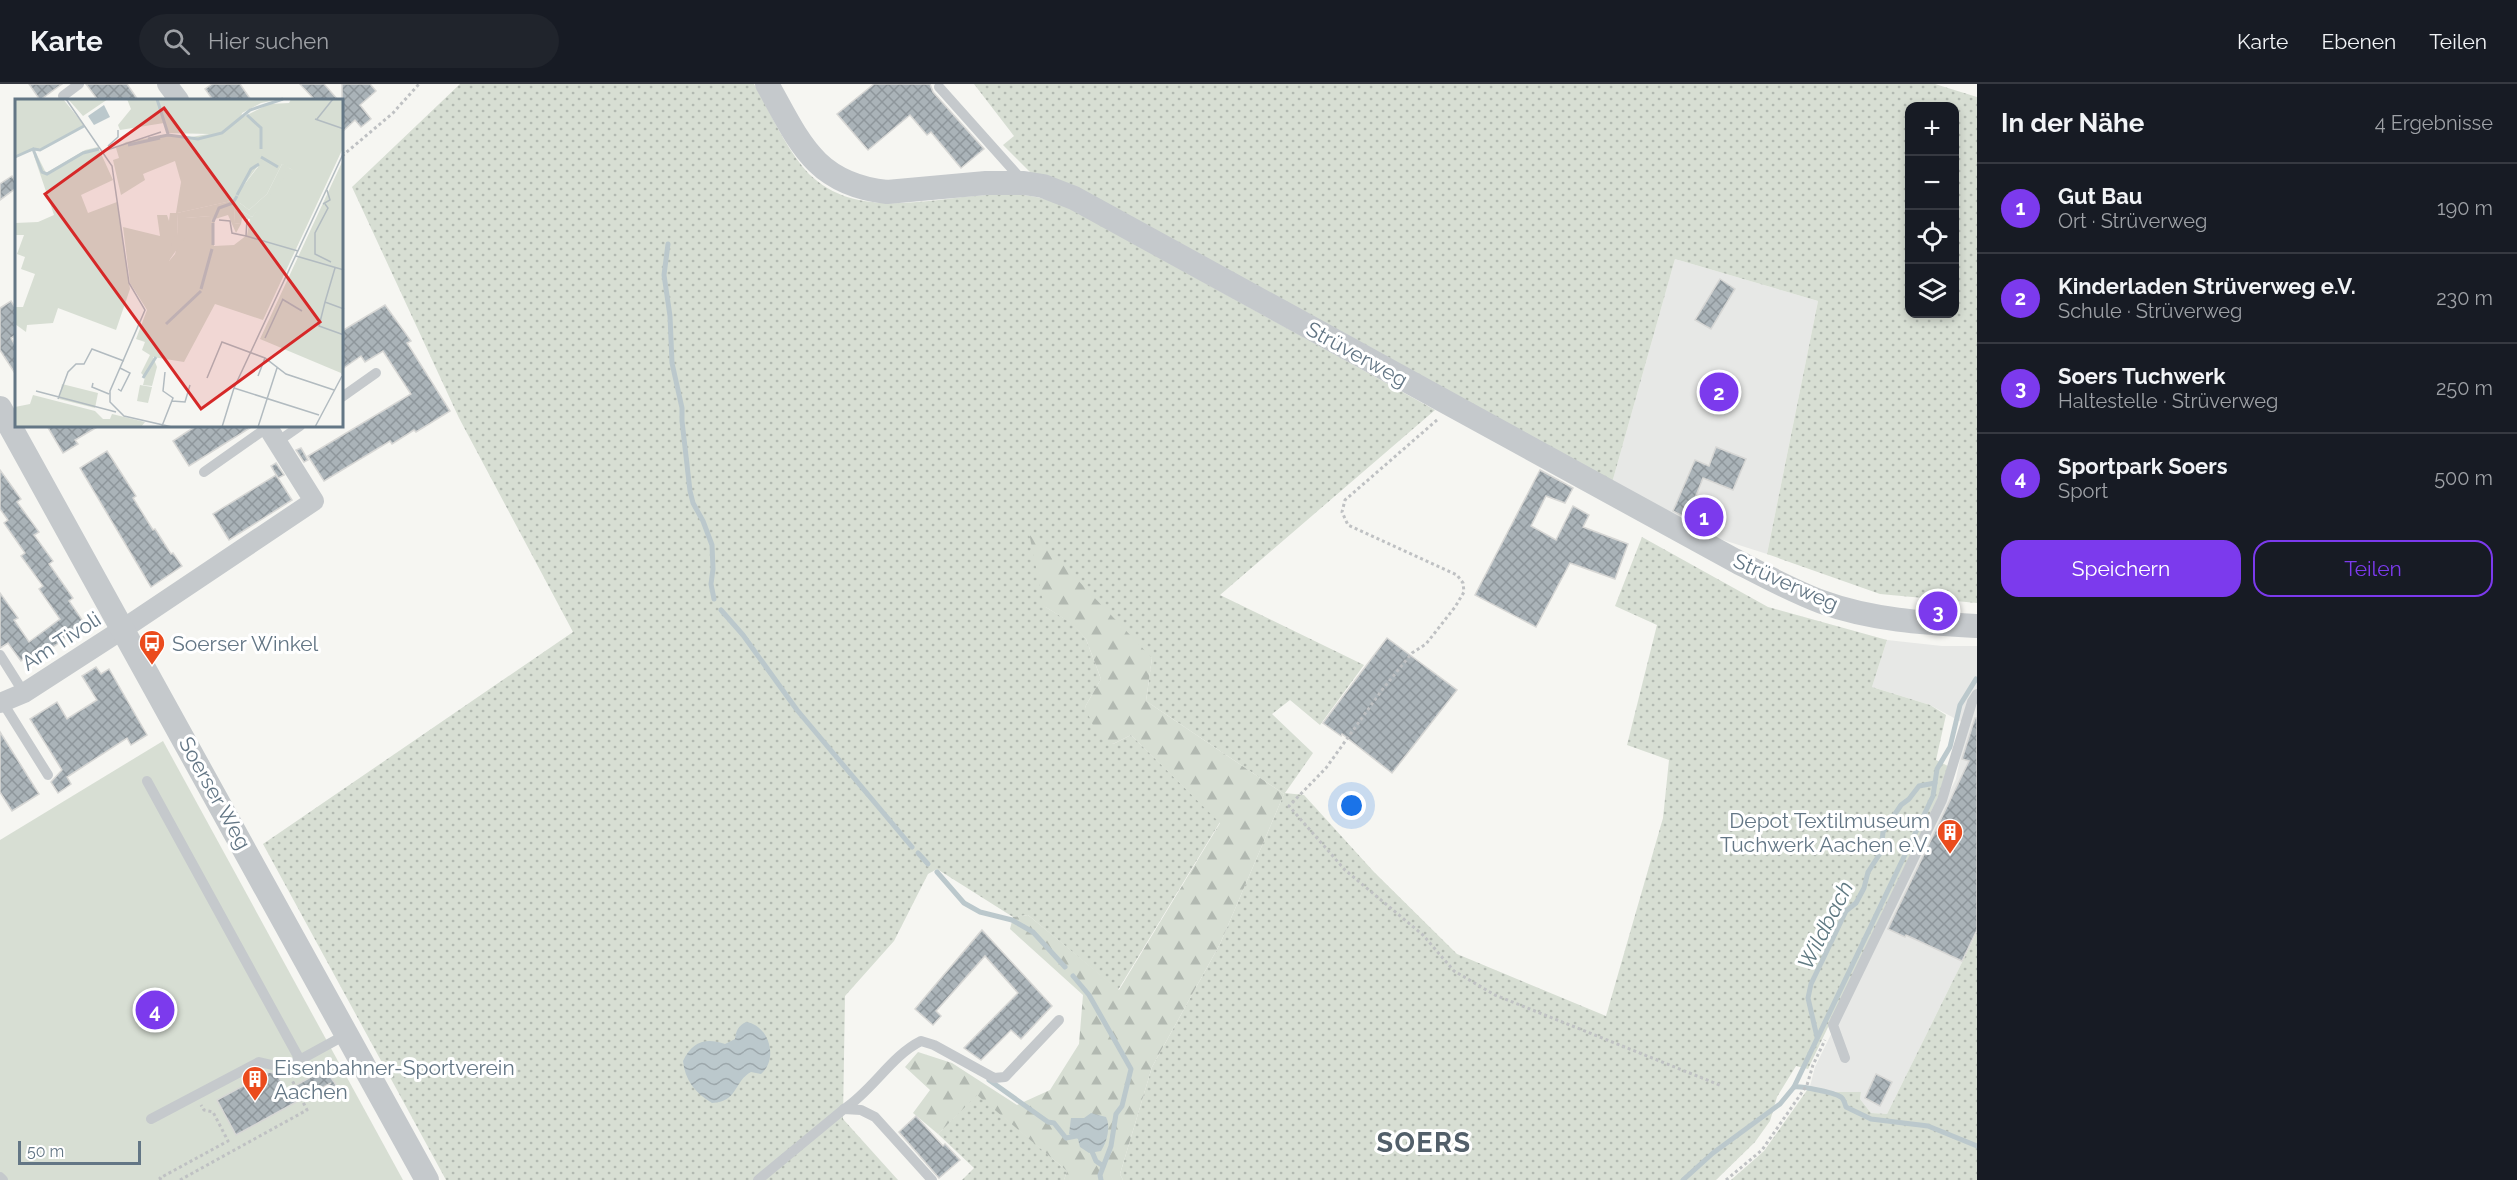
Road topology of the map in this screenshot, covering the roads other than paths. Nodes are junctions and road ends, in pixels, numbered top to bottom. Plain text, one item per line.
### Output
1 (79, 84) edge
2 (166, 84) edge
3 (767, 84) edge
4 (939, 87) dead end
5 (63, 96) dead end
6 (178, 99) edge
7 (1024, 183) junction
8 (376, 373) dead end
9 (344, 396) edge
10 (0, 408) edge
11 (288, 428) edge
12 (270, 431) edge
13 (204, 472) dead end
14 (1977, 626) edge
15 (123, 629) junction
16 (0, 655) edge
17 (24, 693) junction
18 (1977, 694) edge
19 (1, 703) edge
20 (48, 775) dead end
21 (147, 781) dead end
22 (1059, 1020) dead end
23 (347, 1034) junction
24 (1845, 1058) dead end
25 (300, 1060) junction
26 (844, 1109) junction
27 (151, 1119) dead end
28 (427, 1180) edge
29 (758, 1180) edge
30 (932, 1180) edge

1 - 5 lane
2 - 6 street
3 - 7 street, Strüverweg
4 - 7 lane
7 - 14 street, Strüverweg
8 - 9 lane
10 - 15 street, Soerser Weg
11 - 12 lane
12 - 13 lane
12 - 15 street
15 - 17 street, Am Tivoli
15 - 23 street, Soerser Weg
16 - 17 lane, Am Tivoli
17 - 19 street, Am Tivoli
18 - 24 lane
19 - 20 lane, Am Tivoli
21 - 25 lane
22 - 26 lane
23 - 25 lane
23 - 28 street, Soerser Weg
25 - 27 lane
26 - 29 lane
26 - 30 lane

